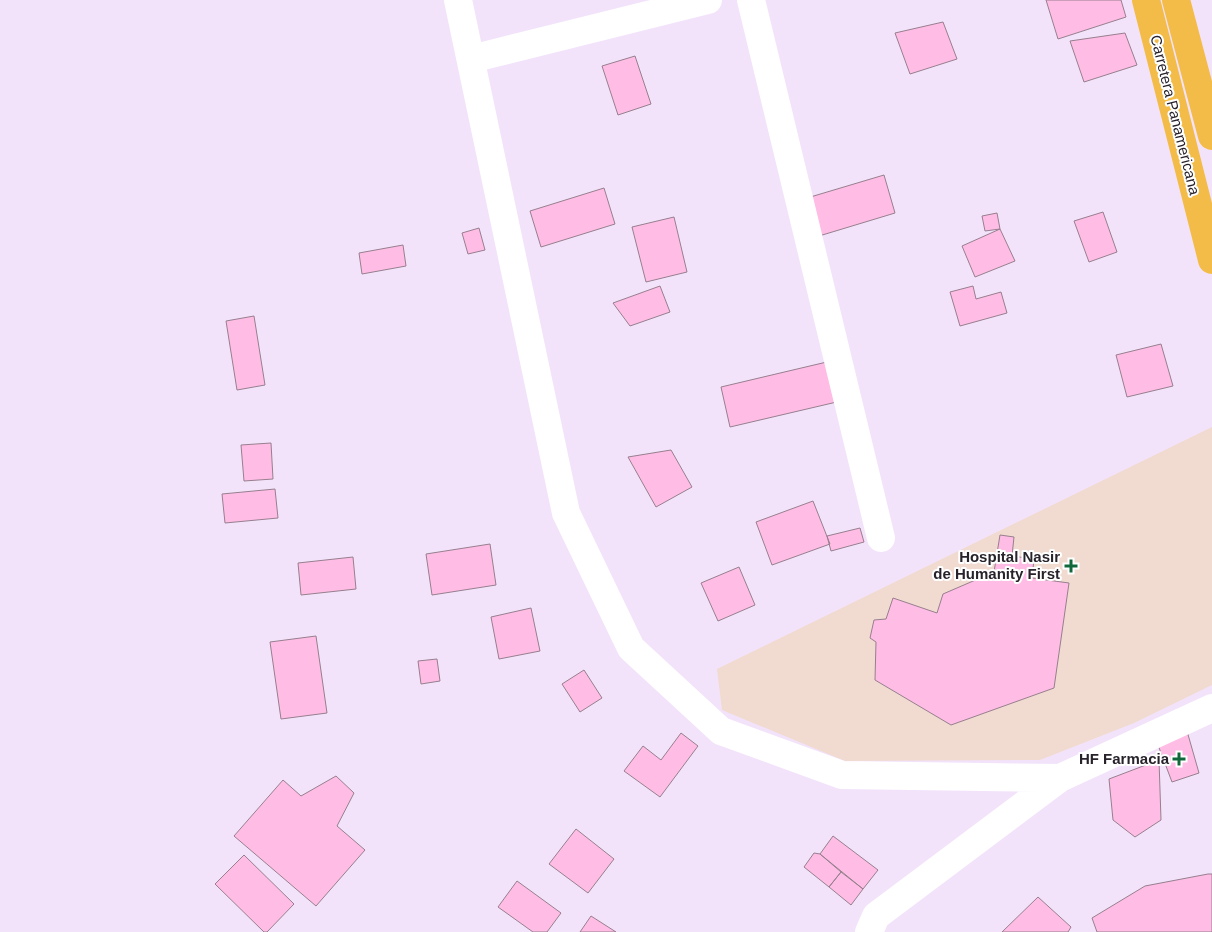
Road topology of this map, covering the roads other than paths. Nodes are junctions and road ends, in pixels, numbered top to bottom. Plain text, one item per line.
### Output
1 (458, 0) edge
2 (708, 0) edge
3 (750, 0) edge
4 (1146, 0) edge
5 (1176, 0) edge
6 (470, 59) junction
7 (1212, 136) edge
8 (1212, 260) edge
9 (881, 538) dead end
10 (1212, 708) edge
11 (1060, 778) junction
12 (869, 932) edge

1 - 6 street
2 - 6 street
3 - 9 street
4 - 8 highway, Carretera Panamericana
5 - 7 highway, Carretera Panamericana
6 - 11 street
10 - 11 street
11 - 12 street

